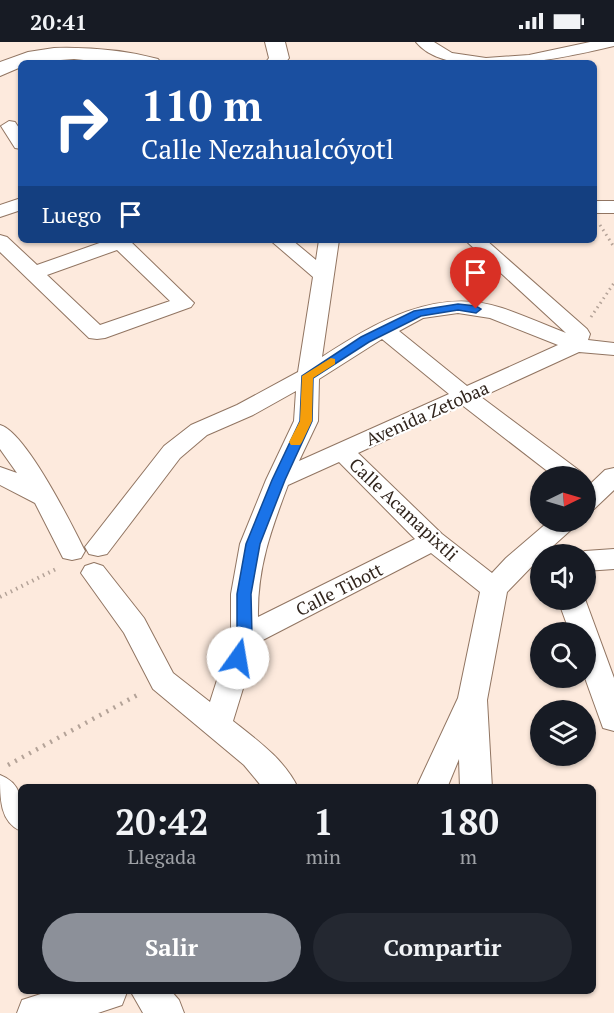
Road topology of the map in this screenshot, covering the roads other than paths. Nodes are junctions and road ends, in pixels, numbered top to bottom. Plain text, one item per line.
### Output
1 (275, 42) edge
2 (423, 42) edge
3 (611, 42) edge
4 (18, 60) edge
5 (18, 60) edge
6 (130, 60) edge
7 (277, 60) edge
8 (470, 60) edge
9 (520, 60) edge
10 (0, 70) edge
11 (18, 205) edge
12 (614, 207) edge
13 (0, 211) edge
14 (597, 215) edge
15 (0, 241) edge
16 (114, 243) edge
17 (122, 243) edge
18 (284, 243) edge
19 (329, 243) edge
20 (478, 243) edge
21 (34, 272) junction
22 (324, 275) junction
23 (385, 330) junction
24 (578, 340) junction
25 (614, 349) edge
26 (308, 376) junction
27 (465, 396) junction
28 (0, 433) edge
29 (342, 451) junction
30 (557, 466) edge
31 (0, 475) edge
32 (614, 476) edge
33 (279, 480) junction
34 (596, 490) edge
35 (45, 498) junction
36 (555, 532) edge
37 (433, 541) junction
38 (83, 558) junction
39 (614, 559) edge
40 (596, 560) edge
41 (527, 565) edge
42 (494, 589) junction
43 (245, 636) junction
44 (596, 669) edge
45 (472, 700) junction
46 (614, 719) edge
47 (217, 725) junction
48 (280, 784) edge
49 (433, 784) edge
50 (476, 784) edge
51 (0, 789) edge
52 (18, 813) edge
53 (102, 994) edge
54 (151, 994) edge
55 (35, 1013) edge
56 (166, 1013) edge

1 - 7 street
2 - 8 street
3 - 9 street
4 - 10 street
5 - 6 street
11 - 13 street
12 - 14 street
15 - 21 street
16 - 21 street
17 - 21 street
18 - 22 street
19 - 22 street
20 - 24 street
22 - 26 street
23 - 24 street
23 - 26 street
23 - 27 street
24 - 25 street
24 - 27 street, Avenida Zetobaa
26 - 33 street
26 - 38 street
27 - 29 street, Avenida Zetobaa
27 - 30 street
28 - 35 street
29 - 33 street, Avenida Zetobaa
29 - 37 street, Calle Acamapixtli
31 - 35 street
32 - 34 street
33 - 43 street
35 - 38 street
36 - 41 street
37 - 42 street, Calle Acamapixtli
37 - 43 street, Calle Tibott
38 - 47 street
39 - 40 street
41 - 42 street
42 - 45 street
43 - 47 street
44 - 46 street
45 - 49 street
45 - 50 street
47 - 48 street
51 - 52 street
53 - 55 street
54 - 56 street

